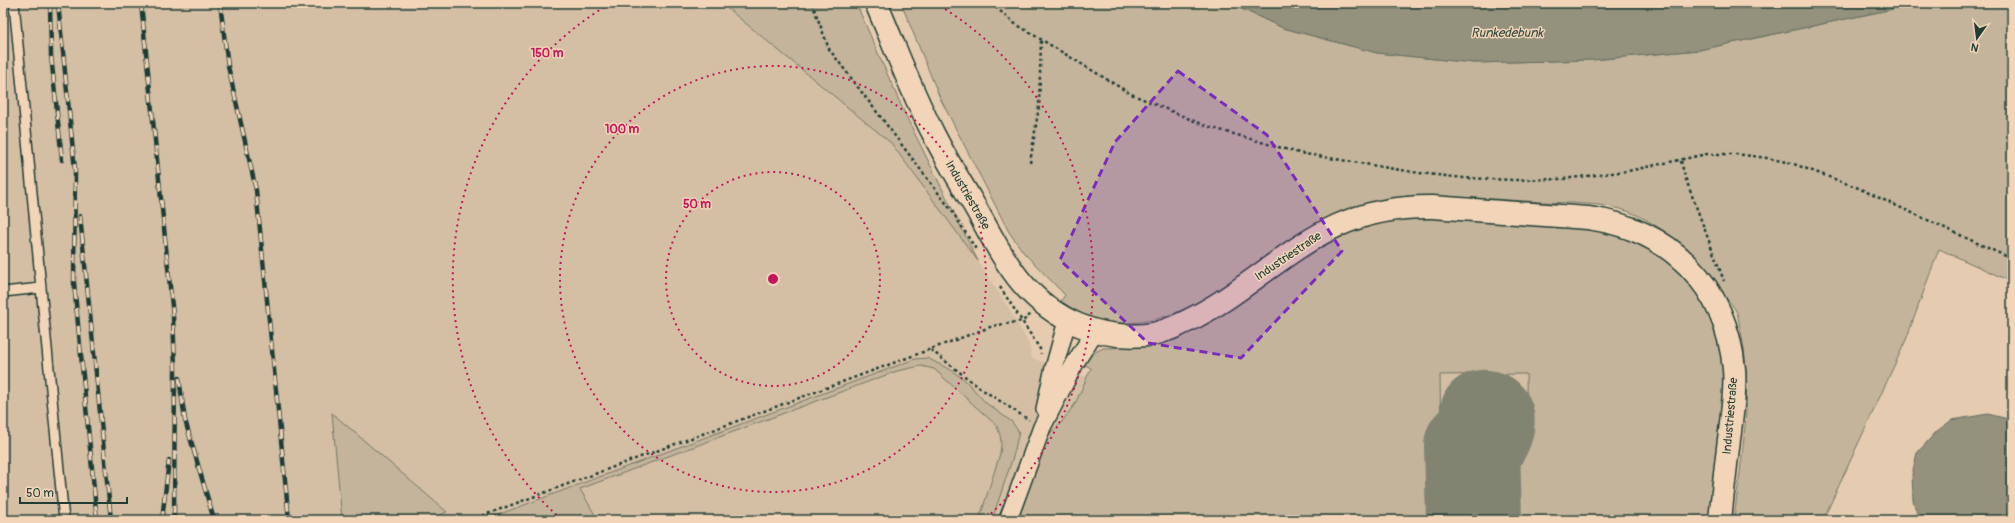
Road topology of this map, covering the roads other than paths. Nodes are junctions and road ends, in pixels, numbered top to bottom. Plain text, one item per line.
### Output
1 (14, 3) edge
2 (876, 3) edge
3 (41, 288) junction
4 (3, 292) edge
5 (1067, 321) junction
6 (1094, 331) junction
7 (1042, 427) junction
8 (64, 520) edge
9 (1008, 520) edge
10 (1720, 520) edge

1 - 3 lane
2 - 5 street, Industriestraße
3 - 4 lane
3 - 8 lane
5 - 6 street, Industriestraße
5 - 7 street
6 - 7 street
6 - 10 street, Industriestraße
7 - 9 street

